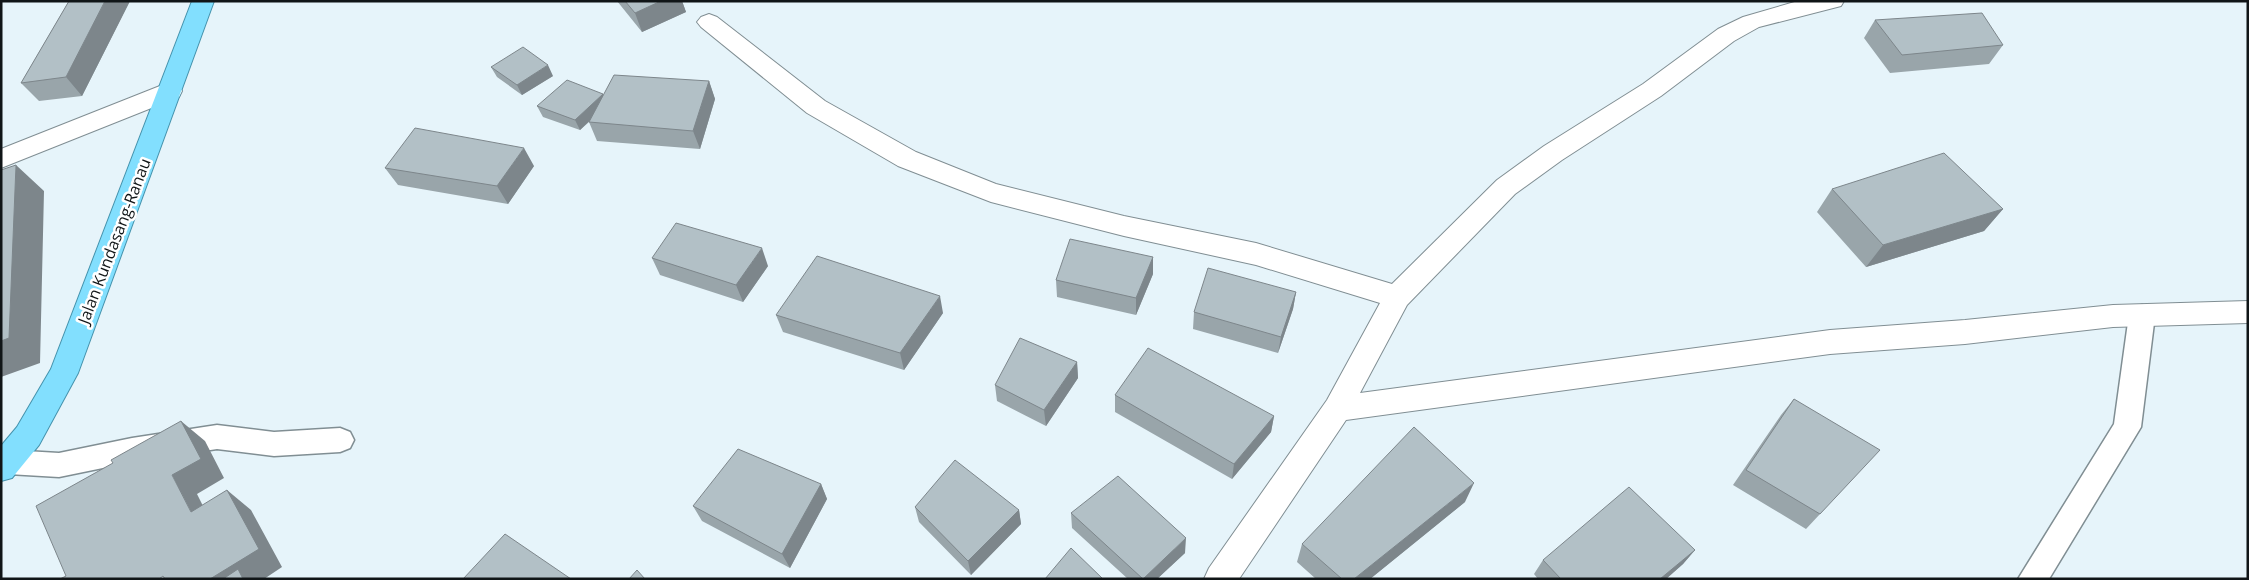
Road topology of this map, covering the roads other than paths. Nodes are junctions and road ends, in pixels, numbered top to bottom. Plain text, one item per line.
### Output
1 (203, 1) edge
2 (1833, 1) edge
3 (709, 22) dead end
4 (170, 91) junction
5 (1, 159) edge
6 (1397, 297) junction
7 (2248, 312) edge
8 (2142, 315) junction
9 (1336, 409) junction
10 (340, 440) dead end
11 (5, 465) edge
12 (1220, 579) edge
13 (2033, 579) edge

1 - 4 highway, Jalan Kundasang-Ranau
2 - 6 street
3 - 6 street
4 - 5 street
4 - 11 highway, Jalan Kundasang-Ranau
6 - 9 street
7 - 8 street
8 - 9 street
8 - 13 lane
9 - 12 street
10 - 11 lane

